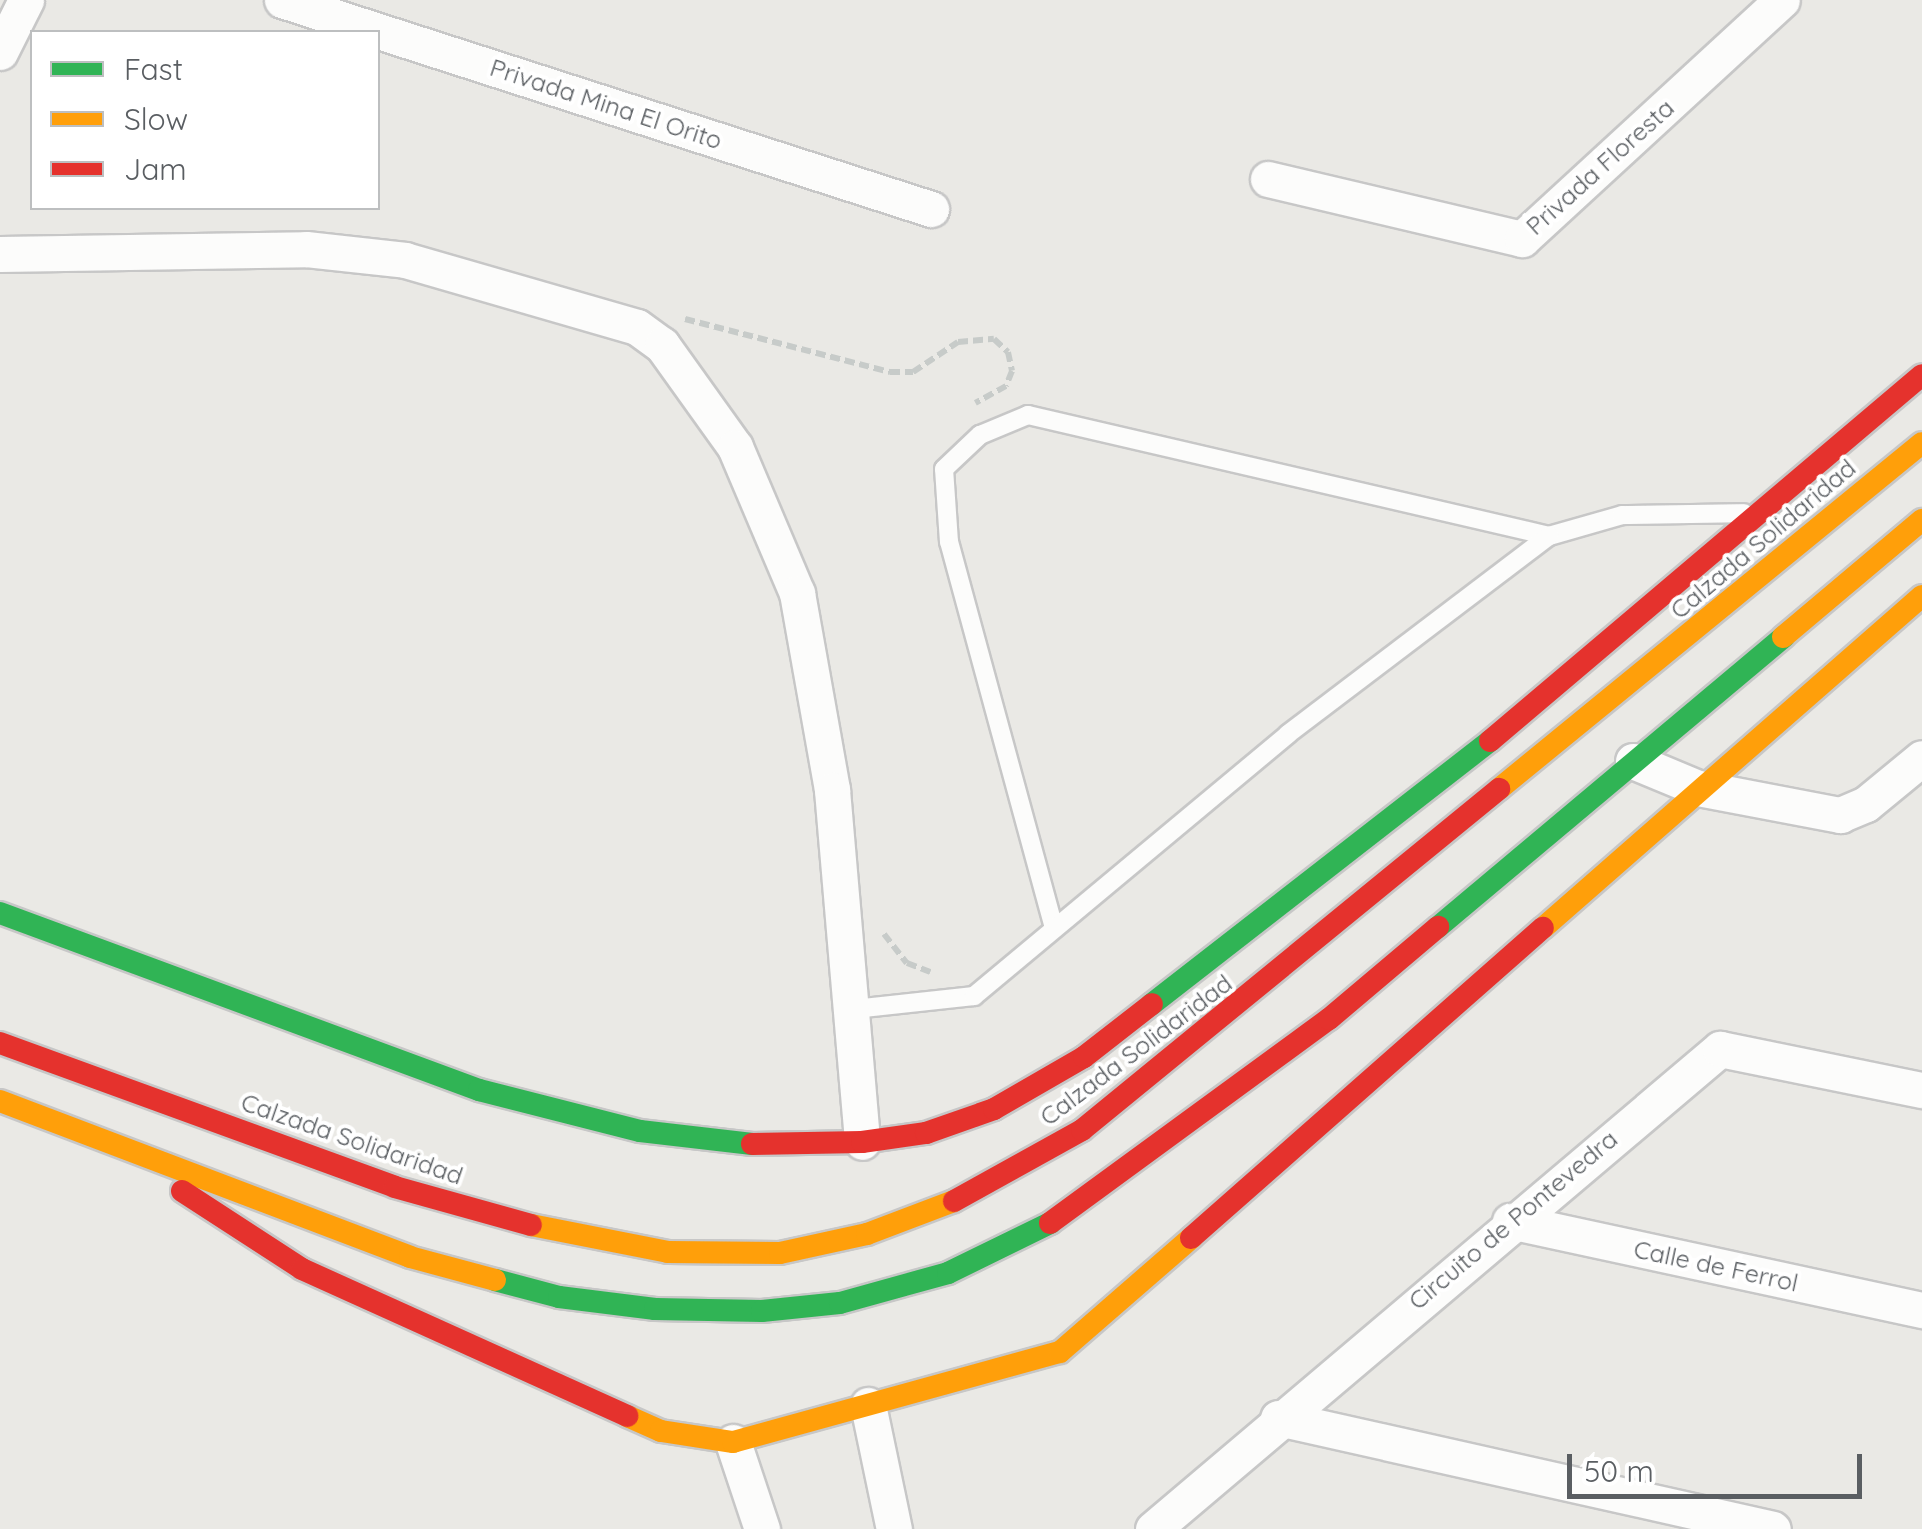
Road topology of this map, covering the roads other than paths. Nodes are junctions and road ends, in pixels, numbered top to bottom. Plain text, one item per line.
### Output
1 (26, 0) edge
2 (282, 0) edge
3 (1782, 0) edge
4 (375, 30) edge
5 (380, 32) edge
6 (0, 52) edge
7 (1268, 179) dead end
8 (930, 209) dead end
9 (0, 254) edge
10 (1922, 374) edge
11 (1922, 443) edge
12 (1760, 512) junction
13 (1922, 520) edge
14 (1549, 536) junction
15 (1922, 596) edge
16 (1507, 727) junction
17 (1922, 758) edge
18 (1634, 762) junction
19 (1698, 788) junction
20 (1564, 822) junction
21 (1411, 861) junction
22 (1564, 906) junction
23 (0, 913) edge
24 (1054, 928) junction
25 (854, 1008) junction
26 (0, 1043) edge
27 (1922, 1090) edge
28 (0, 1102) edge
29 (98, 1136) junction
30 (862, 1142) junction
31 (1510, 1221) junction
32 (1922, 1310) edge
33 (868, 1405) junction
34 (1278, 1418) junction
35 (733, 1442) junction
36 (762, 1529) edge
37 (894, 1529) edge
38 (1153, 1529) edge
39 (1772, 1529) edge

1 - 6 street
2 - 4 street, Privada Mina El Orito
3 - 7 street, Privada Floresta
5 - 8 street, Privada Mina El Orito
9 - 25 street
10 - 12 main road, Calzada Solidaridad
11 - 21 main road, Calzada Solidaridad
12 - 14 lane
12 - 16 main road, Calzada Solidaridad
13 - 18 main road
14 - 24 lane
14 - 24 lane
15 - 19 main road
16 - 21 main road
16 - 30 main road
17 - 19 street
18 - 19 street
18 - 20 main road
19 - 22 main road
20 - 22 main road
20 - 29 main road
21 - 26 main road, Calzada Solidaridad
22 - 33 main road
23 - 30 main road
24 - 25 lane
25 - 30 street
27 - 31 street, Circuito de Pontevedra
28 - 29 main road
29 - 35 main road
31 - 32 street, Calle de Ferrol
31 - 34 street, Circuito de Pontevedra
33 - 35 main road
33 - 37 street
34 - 38 street, Circuito de Pontevedra
34 - 39 street
35 - 36 street

